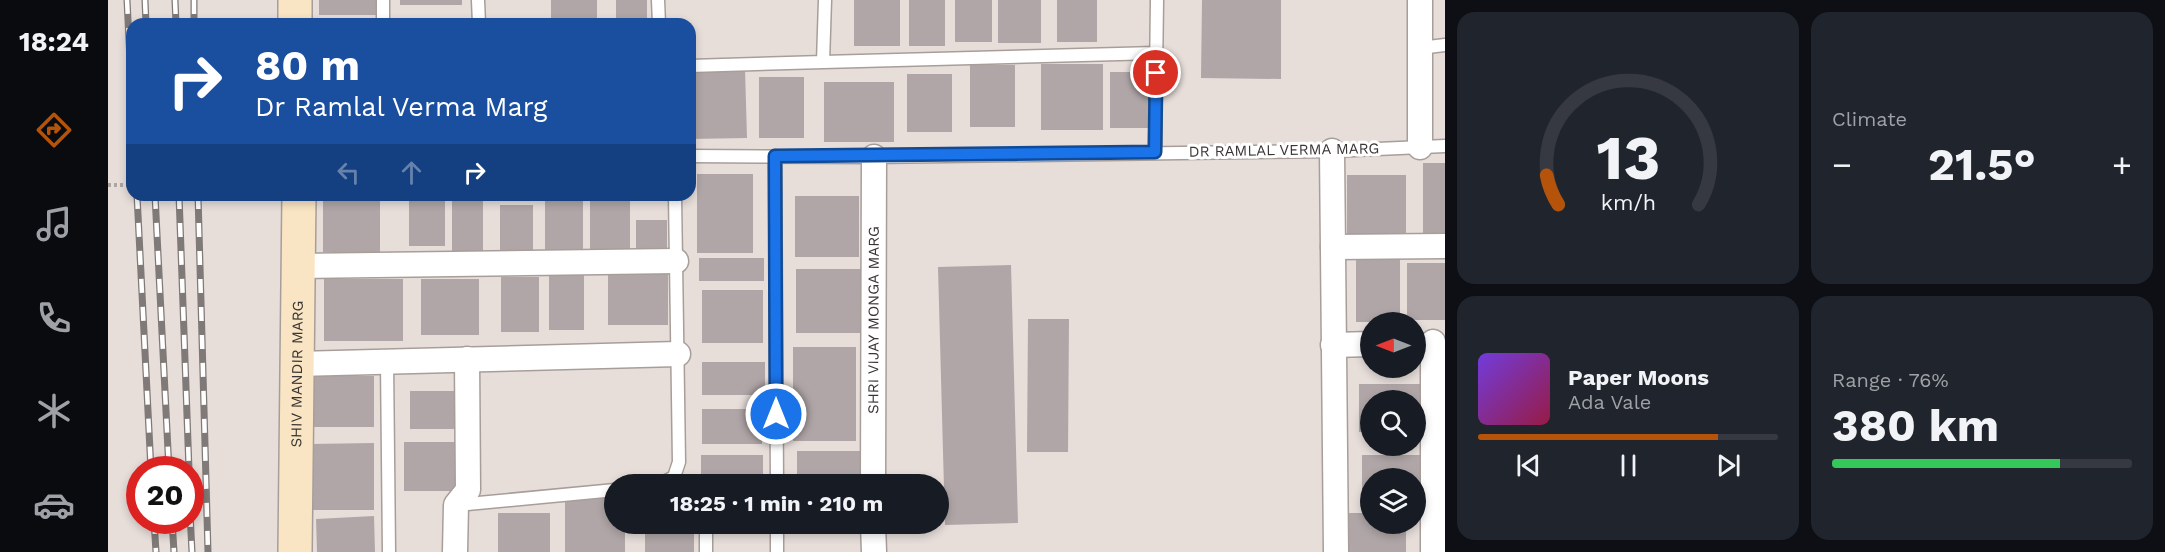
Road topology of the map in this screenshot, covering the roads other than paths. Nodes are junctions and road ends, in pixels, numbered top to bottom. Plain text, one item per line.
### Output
1 (295, 0) edge
2 (383, 0) edge
3 (478, 0) edge
4 (658, 0) edge
5 (825, 0) edge
6 (1157, 0) edge
7 (1420, 0) edge
8 (295, 18) edge
9 (383, 18) edge
10 (479, 18) edge
11 (658, 18) edge
12 (1445, 45) edge
13 (1420, 48) junction
14 (1156, 53) junction
15 (823, 62) junction
16 (696, 66) edge
17 (1445, 146) edge
18 (1420, 147) junction
19 (1155, 152) junction
20 (1332, 152) junction
21 (696, 156) edge
22 (775, 156) junction
23 (874, 157) junction
24 (298, 201) edge
25 (675, 201) edge
26 (1445, 246) edge
27 (1332, 247) junction
28 (676, 261) junction
29 (298, 266) junction
30 (1431, 342) edge
31 (1360, 344) edge
32 (1333, 345) junction
33 (678, 354) junction
34 (466, 359) junction
35 (387, 361) junction
36 (297, 364) junction
37 (676, 474) edge
38 (777, 474) edge
39 (873, 474) edge
40 (604, 491) edge
41 (456, 505) junction
42 (706, 534) edge
43 (777, 534) edge
44 (873, 534) edge
45 (295, 552) edge
46 (389, 552) edge
47 (455, 552) edge
48 (706, 552) edge
49 (777, 552) edge
50 (874, 552) edge
51 (1336, 552) edge
52 (1433, 552) edge

1 - 8 street
2 - 9 lane
3 - 10 lane
4 - 11 lane
5 - 15 lane
6 - 14 lane
7 - 13 street
12 - 13 lane
13 - 18 street
14 - 15 lane
14 - 19 lane
15 - 16 lane
17 - 18 lane, DR RAMLAL VERMA MARG
18 - 20 lane, DR RAMLAL VERMA MARG
19 - 20 lane, DR RAMLAL VERMA MARG
19 - 23 lane, DR RAMLAL VERMA MARG
20 - 27 street
21 - 22 lane, DR RAMLAL VERMA MARG
22 - 23 lane, DR RAMLAL VERMA MARG
22 - 38 lane
23 - 39 street, SHRI VIJAY MONGA MARG
24 - 29 street, SHIV MANDIR MARG
25 - 28 lane
26 - 27 street
27 - 32 street
28 - 29 street
28 - 33 lane
29 - 36 street, SHIV MANDIR MARG
30 - 52 street
31 - 32 street
32 - 51 street
33 - 34 street
33 - 37 lane
34 - 35 street
34 - 41 street
35 - 36 street
35 - 46 lane
36 - 45 street, SHIV MANDIR MARG
40 - 41 lane
41 - 47 street
42 - 48 lane
43 - 49 lane
44 - 50 street

